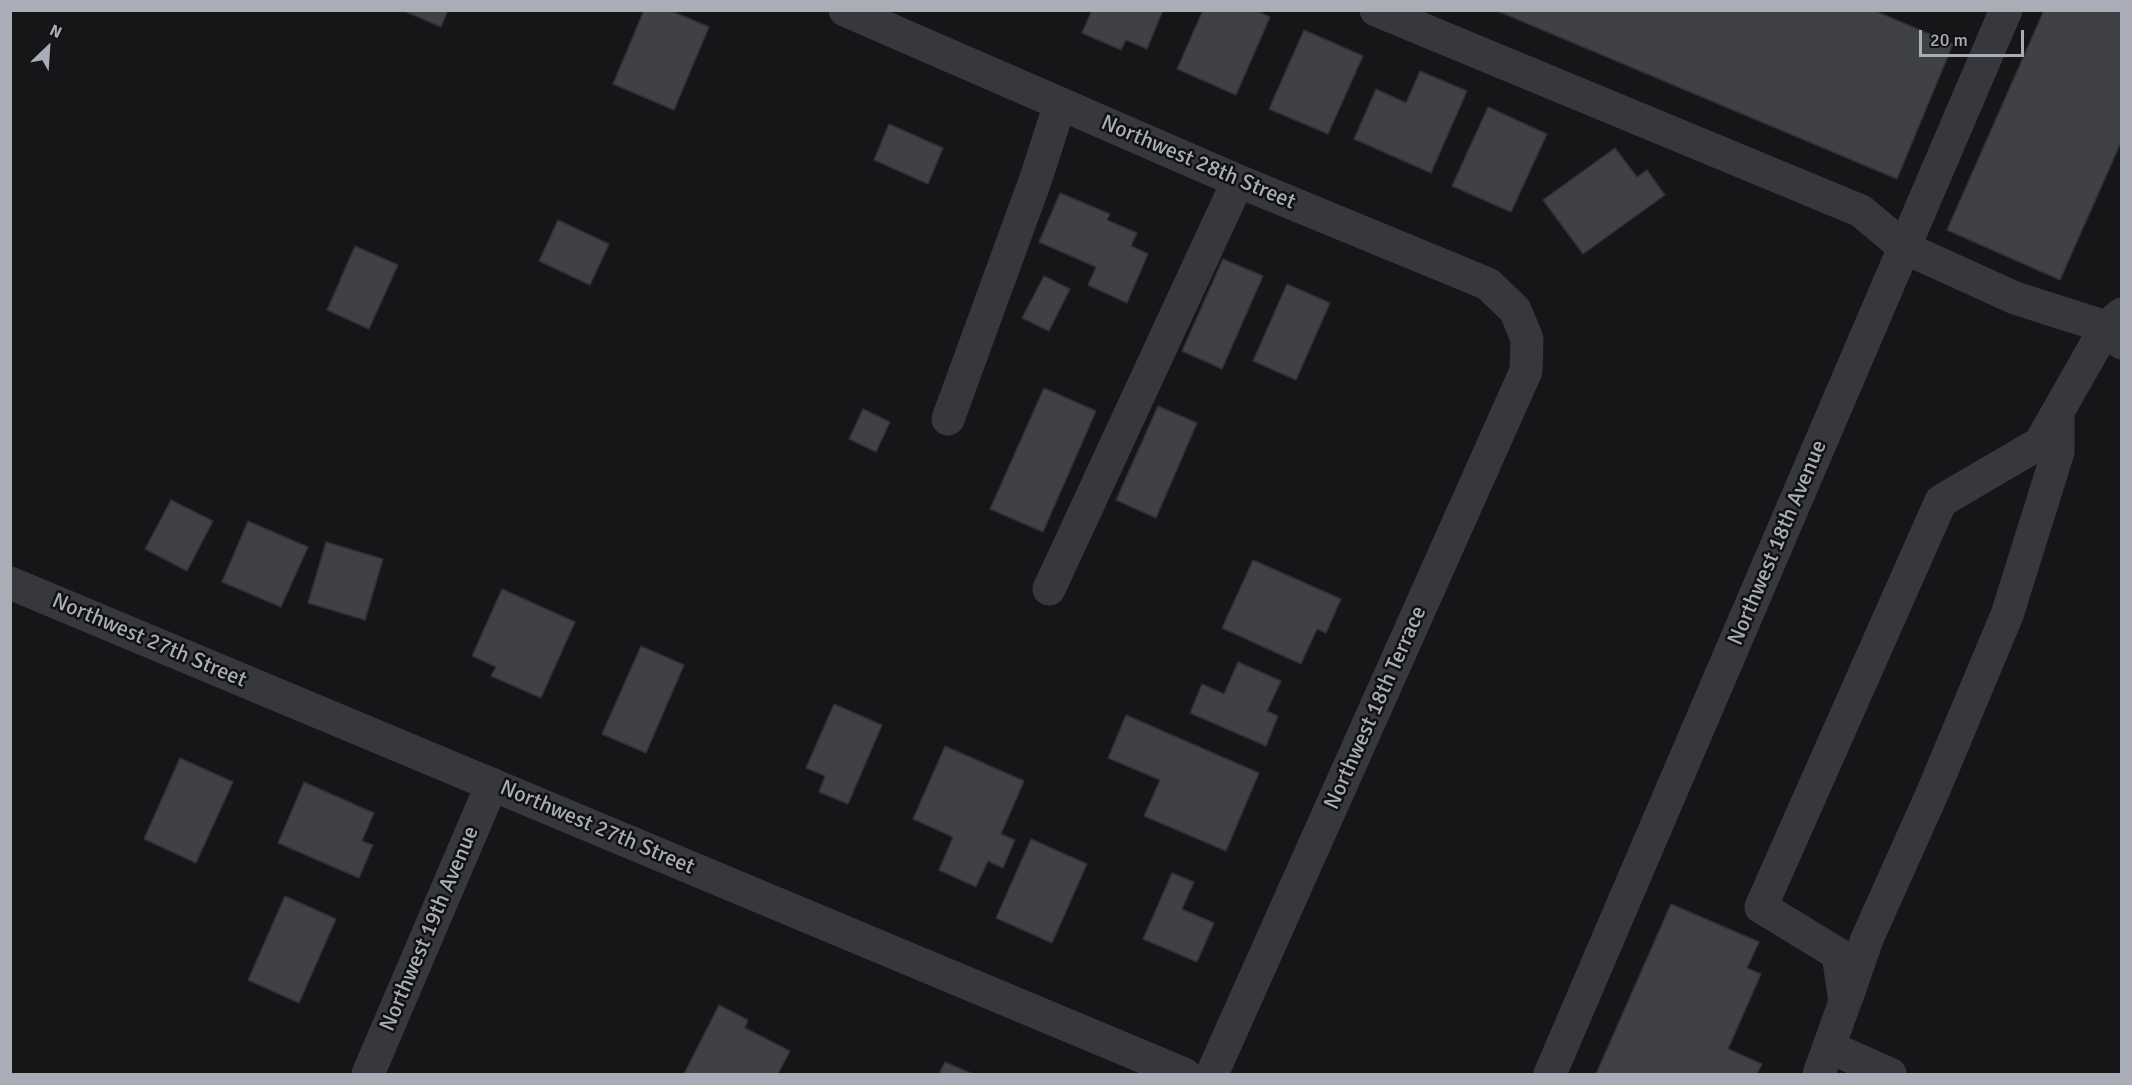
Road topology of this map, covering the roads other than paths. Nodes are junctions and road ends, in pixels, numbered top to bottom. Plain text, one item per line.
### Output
1 (845, 10) edge
2 (1376, 10) edge
3 (2006, 10) edge
4 (1060, 104) junction
5 (1238, 181) junction
6 (1905, 248) junction
7 (2116, 328) edge
8 (1527, 339) joint
9 (2058, 411) junction
10 (948, 419) dead end
11 (10, 583) edge
12 (1049, 589) dead end
13 (492, 784) junction
14 (1845, 1002) junction
15 (1824, 1061) edge
16 (368, 1074) edge
17 (1184, 1074) edge
18 (1212, 1074) edge
19 (1550, 1074) edge
20 (1890, 1074) edge

1 - 4 street, Northwest 28th Street
2 - 6 street
3 - 6 street, Northwest 18th Avenue
4 - 5 street, Northwest 28th Street
4 - 10 street
5 - 8 street, Northwest 28th Street
5 - 12 street
6 - 7 street
6 - 19 street, Northwest 18th Avenue
7 - 9 street
8 - 18 street, Northwest 18th Terrace
9 - 14 street
9 - 14 street
11 - 13 street, Northwest 27th Street
13 - 16 street, Northwest 19th Avenue
13 - 17 street, Northwest 27th Street
14 - 15 street
15 - 20 street

